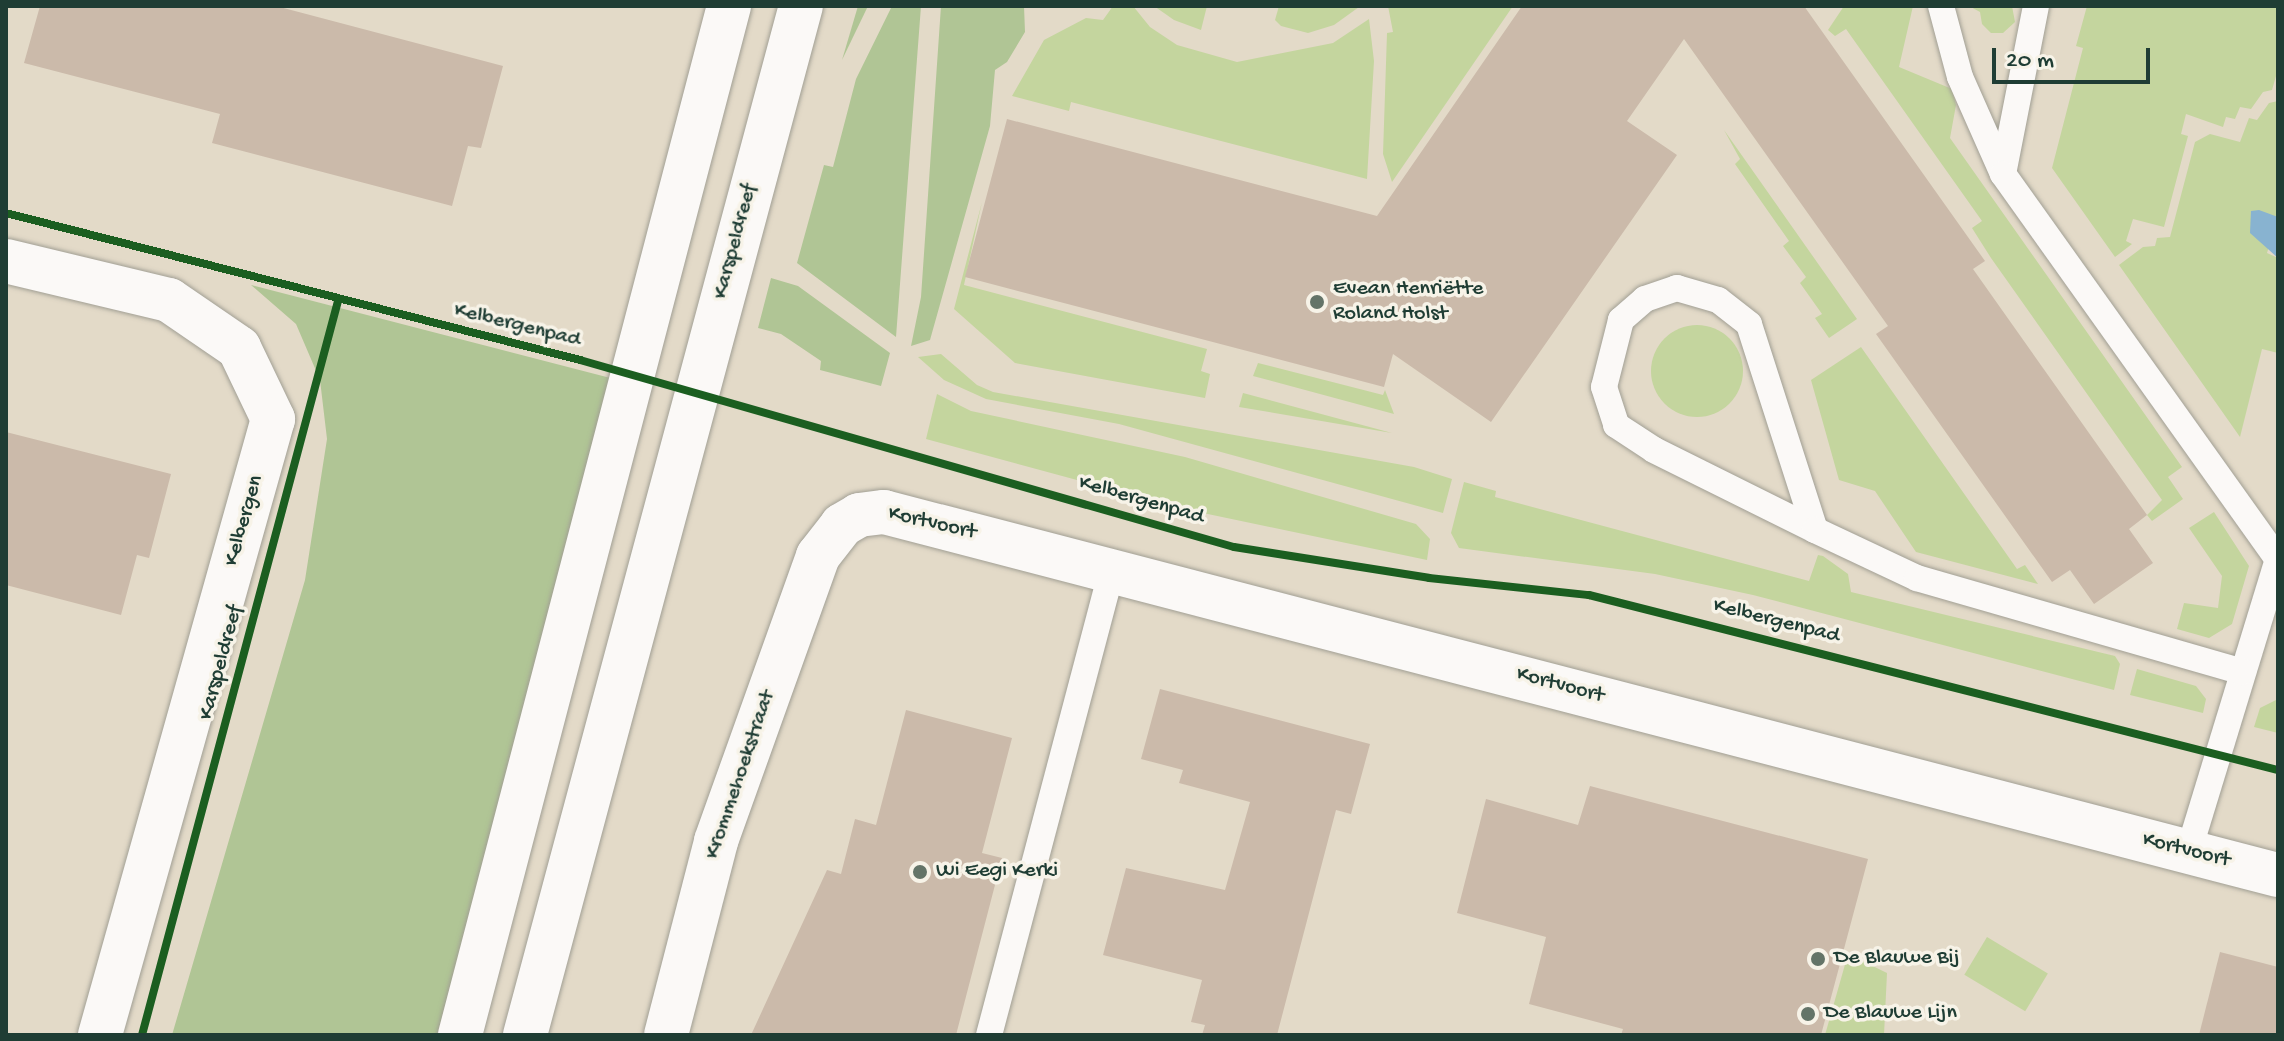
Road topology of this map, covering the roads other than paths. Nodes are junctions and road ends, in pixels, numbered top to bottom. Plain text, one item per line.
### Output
1 (729, 6) edge
2 (801, 6) edge
3 (1941, 6) edge
4 (2036, 6) edge
5 (2003, 174) junction
6 (6, 261) edge
7 (842, 525) joint
8 (1815, 530) junction
9 (1112, 569) junction
10 (2243, 672) junction
11 (2189, 851) junction
12 (2278, 875) edge
13 (100, 1035) edge
14 (460, 1035) edge
15 (525, 1035) edge
16 (666, 1035) edge
17 (989, 1035) edge

1 - 14 street
2 - 15 street, Karspeldreef
3 - 5 lane
4 - 5 lane
5 - 10 lane
6 - 13 street, Kelbergen
7 - 9 street, Kortvoort
7 - 16 street, Krommehoekstraat
8 - 8 lane
8 - 10 lane
9 - 11 street, Kortvoort
9 - 17 lane
10 - 11 lane
11 - 12 street, Kortvoort

